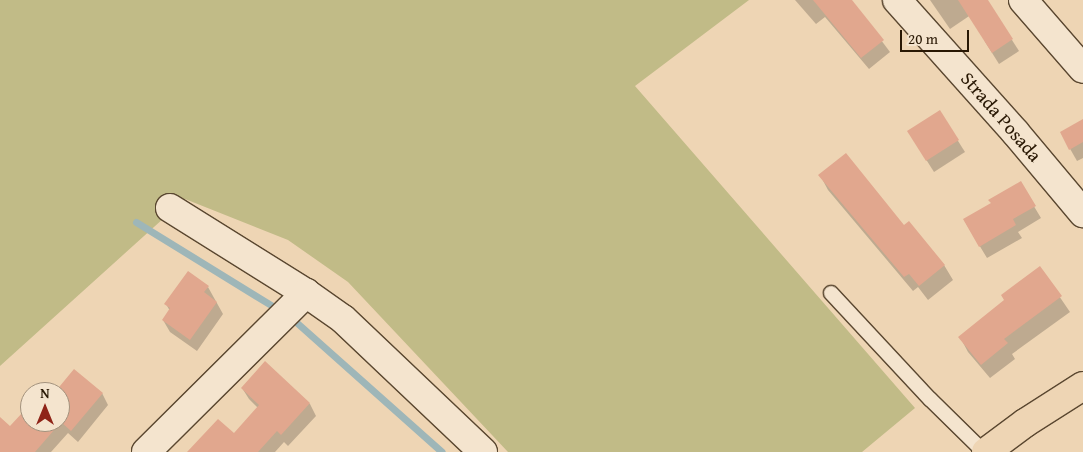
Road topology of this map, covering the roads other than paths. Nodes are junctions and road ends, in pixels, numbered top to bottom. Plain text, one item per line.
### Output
1 (897, 0) edge
2 (1023, 0) edge
3 (1083, 69) edge
4 (170, 208) dead end
5 (1083, 213) edge
6 (306, 293) junction
7 (831, 293) dead end
8 (1083, 386) edge
9 (146, 452) edge
10 (483, 452) edge
11 (985, 452) edge

1 - 5 street, Strada Posada
2 - 3 street
4 - 6 street
6 - 9 street
6 - 10 street
7 - 11 lane
8 - 11 main road

